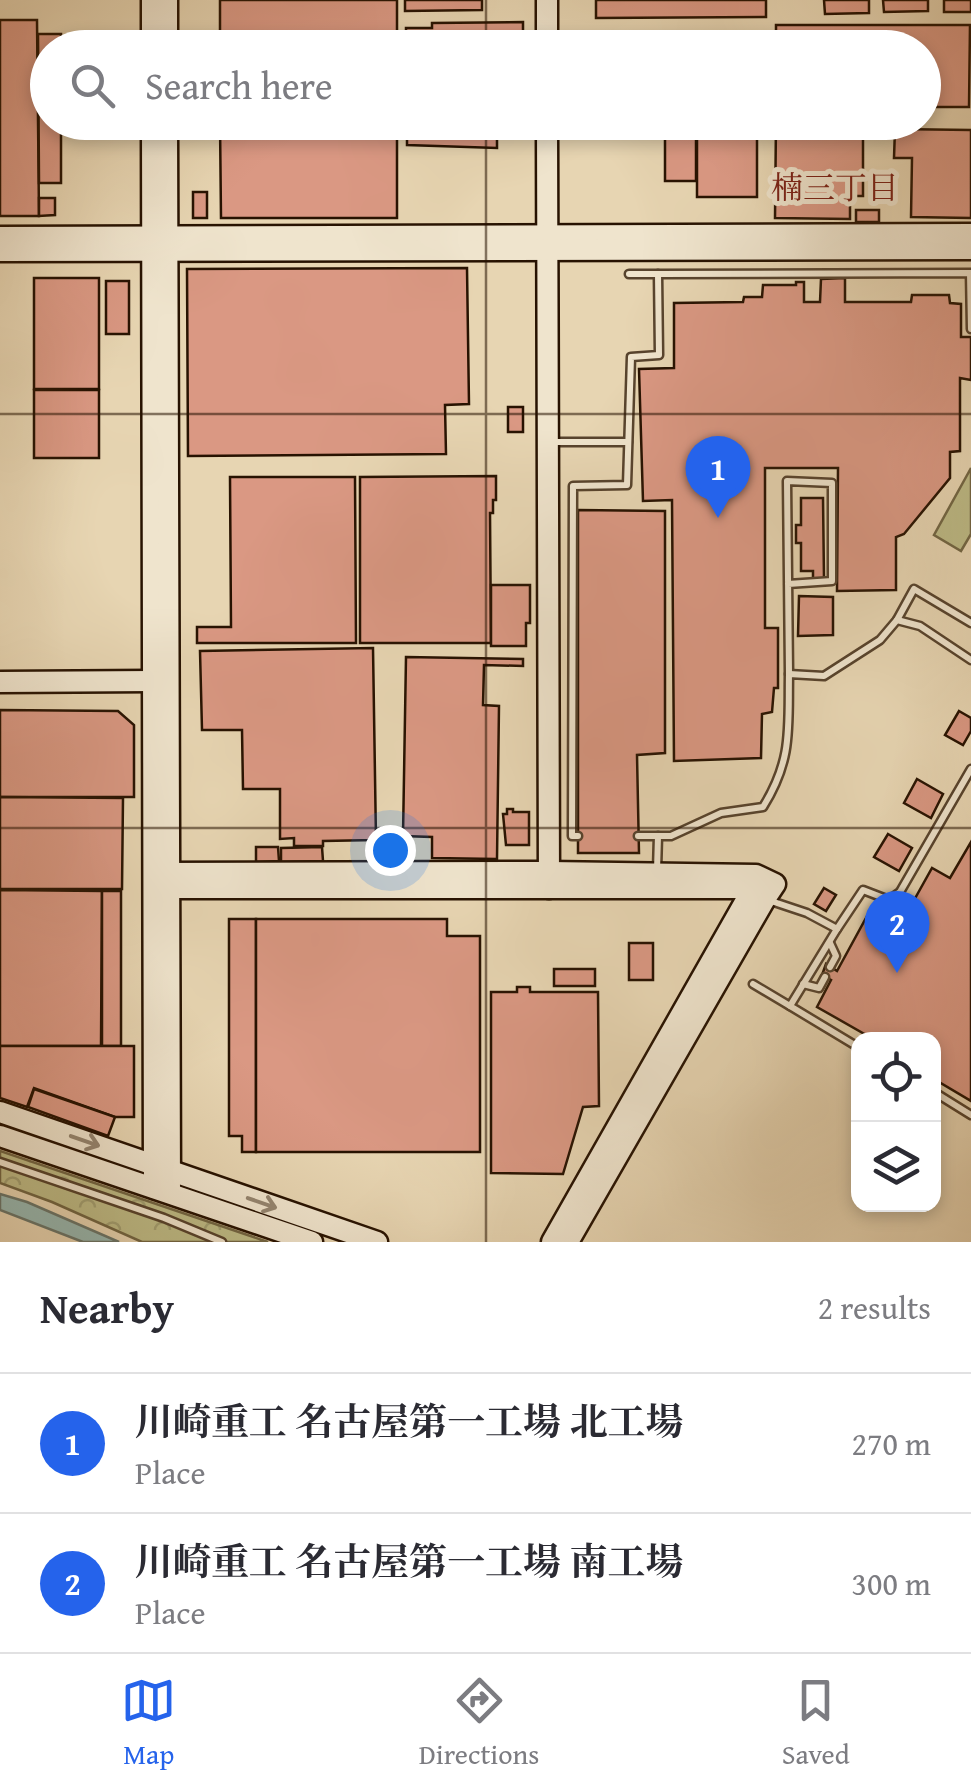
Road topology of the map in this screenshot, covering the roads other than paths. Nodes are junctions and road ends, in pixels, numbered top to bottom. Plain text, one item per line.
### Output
1 (152, 0) edge
2 (167, 0) edge
3 (547, 0) edge
4 (152, 30) edge
5 (167, 30) edge
6 (547, 30) edge
7 (153, 140) edge
8 (166, 140) edge
9 (548, 140) edge
10 (971, 234) edge
11 (0, 237) edge
12 (548, 242) junction
13 (160, 244) junction
14 (971, 249) edge
15 (0, 251) edge
16 (629, 274) dead end
17 (658, 274) junction
18 (971, 329) edge
19 (548, 442) junction
20 (628, 442) junction
21 (788, 584) junction
22 (897, 620) junction
23 (971, 622) edge
24 (971, 660) edge
25 (788, 674) junction
26 (0, 682) edge
27 (153, 688) junction
28 (0, 696) edge
29 (971, 769) edge
30 (578, 836) dead end
31 (638, 836) dead end
32 (658, 836) junction
33 (162, 880) junction
34 (549, 880) junction
35 (657, 881) junction
36 (758, 887) junction
37 (720, 889) junction
38 (734, 922) junction
39 (837, 929) junction
40 (830, 942) junction
41 (830, 967) dead end
42 (825, 976) dead end
43 (753, 984) dead end
44 (803, 984) junction
45 (790, 1006) junction
46 (851, 1043) edge
47 (941, 1096) edge
48 (0, 1112) edge
49 (971, 1114) edge
50 (0, 1136) edge
51 (0, 1162) edge
52 (162, 1167) junction
53 (162, 1191) junction
54 (222, 1242) edge
55 (312, 1242) edge
56 (377, 1242) edge
57 (552, 1242) edge
58 (568, 1242) edge

1 - 4 street
2 - 5 street
3 - 6 street
7 - 13 street
8 - 13 street
9 - 12 street
10 - 12 street
11 - 13 street
12 - 13 street
12 - 14 street
12 - 19 street
13 - 15 street
13 - 27 street
13 - 33 street
16 - 17 lane
17 - 18 lane
17 - 20 lane
19 - 20 lane
19 - 34 street
20 - 30 lane
21 - 21 lane
21 - 25 lane
22 - 23 lane
22 - 24 lane
22 - 25 lane
25 - 32 lane
26 - 27 street
27 - 28 street
27 - 33 street
29 - 39 lane
31 - 32 lane
32 - 35 lane
33 - 34 street
33 - 52 street
34 - 35 street
35 - 36 street
35 - 37 street
36 - 37 street
36 - 38 street
36 - 39 lane
36 - 58 street
37 - 38 street
38 - 57 street
39 - 40 lane
40 - 41 lane
40 - 44 lane
42 - 44 lane
43 - 45 lane
44 - 45 lane
45 - 46 lane
47 - 49 lane
48 -> 52 street
50 - 53 street
51 - 54 lane
52 - 53 street
52 -> 56 street
53 - 55 street

